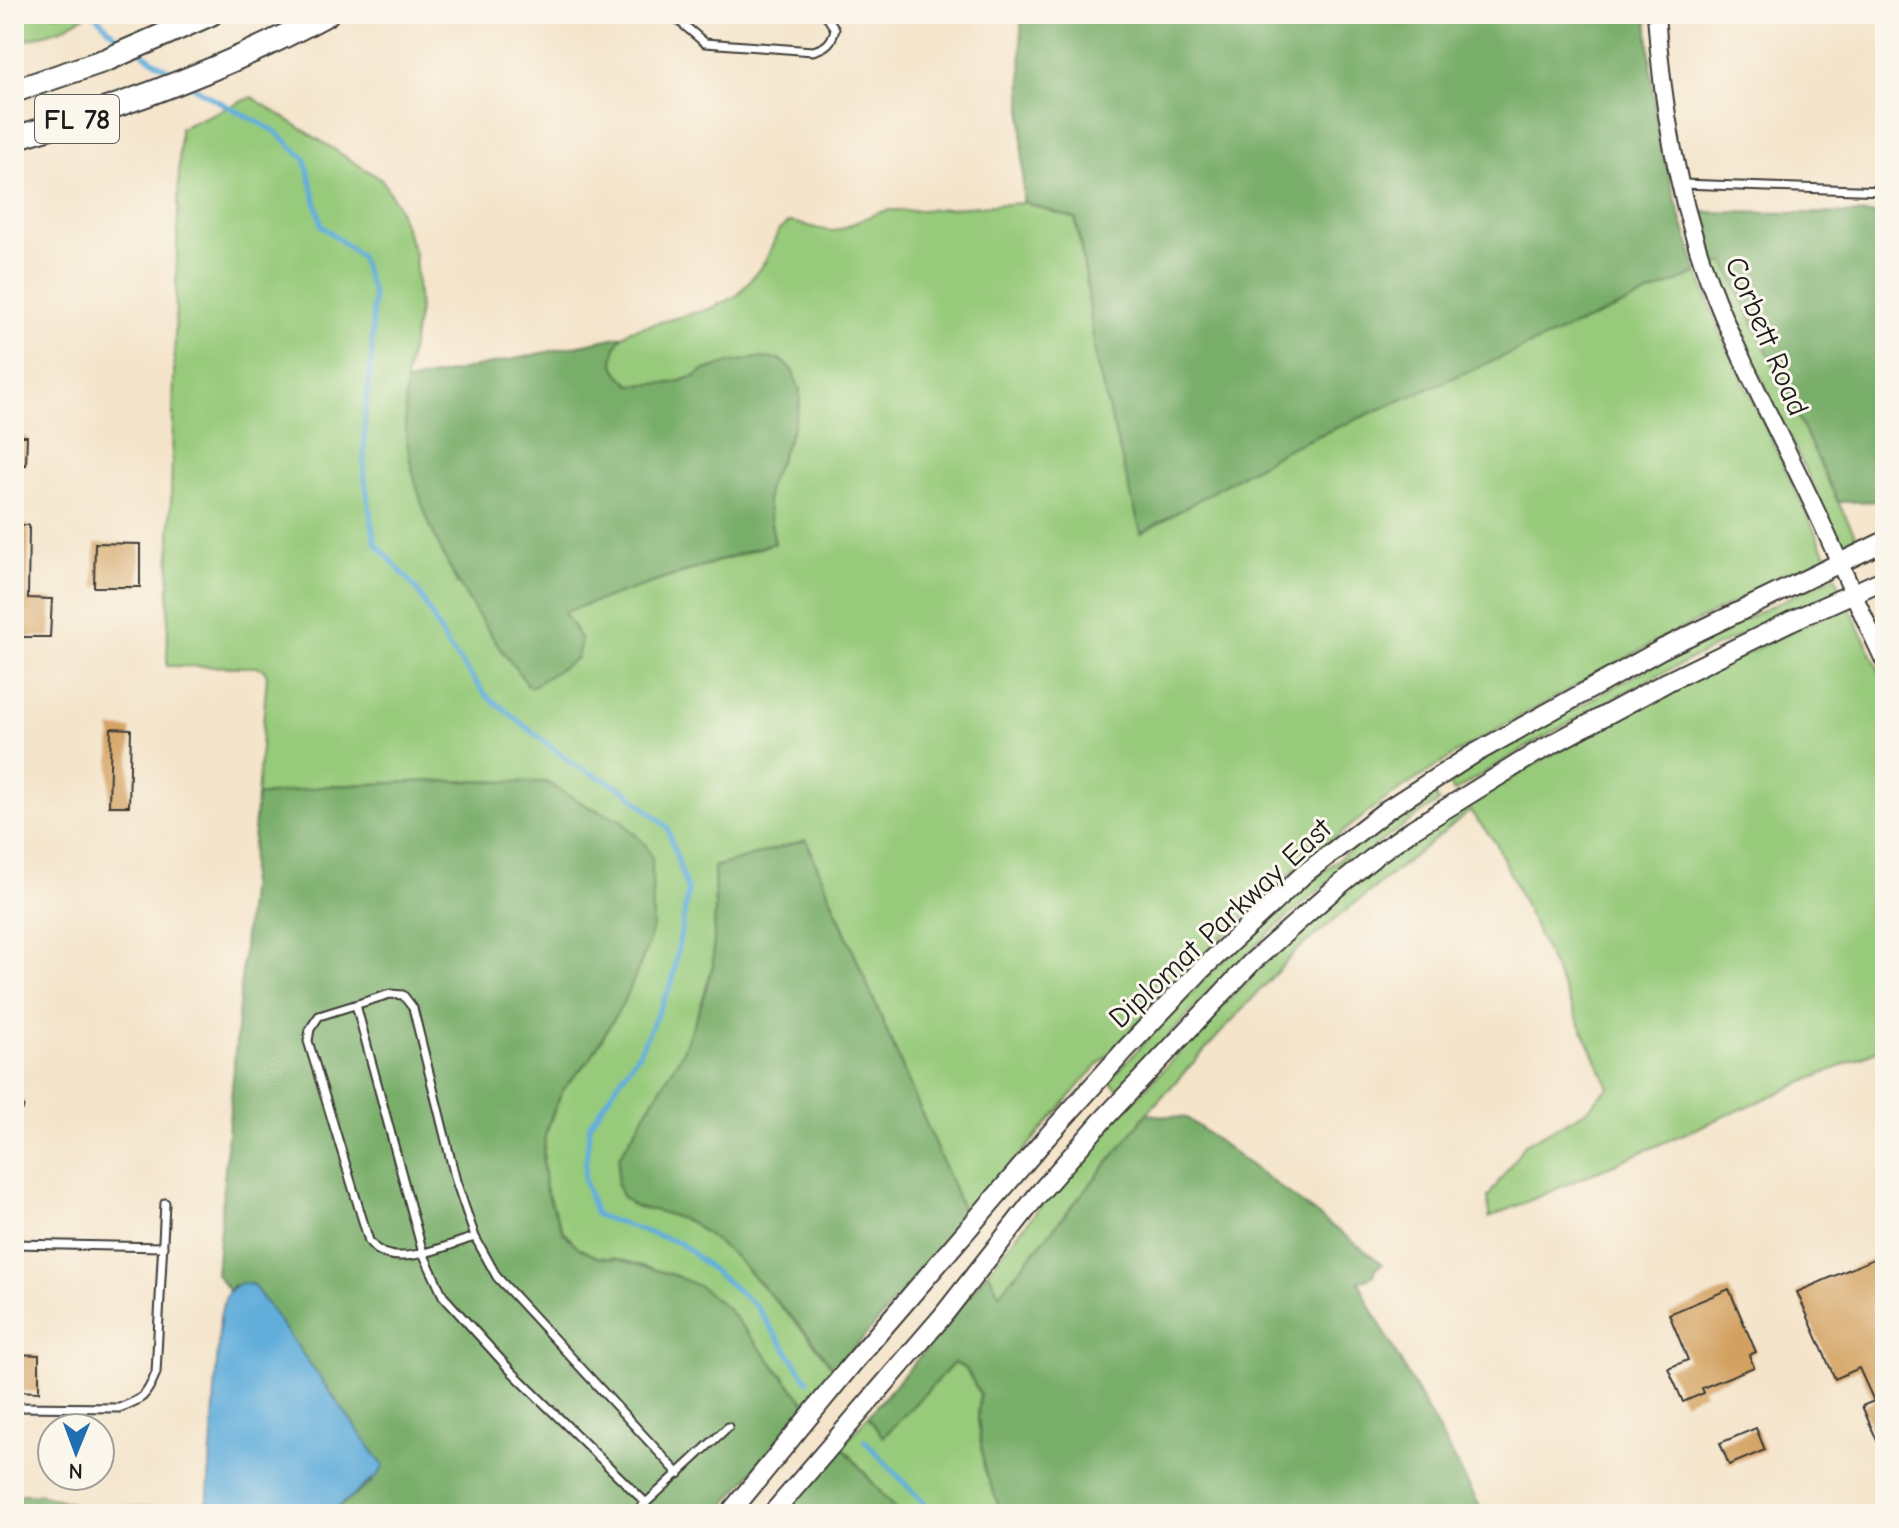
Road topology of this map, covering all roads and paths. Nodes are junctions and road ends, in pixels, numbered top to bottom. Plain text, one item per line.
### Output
1 (211, 14) edge
2 (327, 14) edge
3 (676, 14) edge
4 (825, 14) edge
5 (1656, 14) edge
6 (14, 91) edge
7 (14, 138) edge
8 (1680, 184) junction
9 (1885, 191) edge
10 (1885, 541) edge
11 (1839, 562) junction
12 (1885, 579) edge
13 (1853, 594) junction
14 (1885, 662) edge
15 (1436, 778) junction
16 (1451, 805) junction
17 (356, 1005) junction
18 (1089, 1090) junction
19 (1112, 1110) junction
20 (165, 1203) dead end
21 (475, 1237) junction
22 (14, 1244) edge
23 (163, 1247) junction
24 (423, 1253) junction
25 (14, 1407) edge
26 (728, 1427) dead end
27 (679, 1474) junction
28 (646, 1503) junction
29 (634, 1514) edge
30 (729, 1514) edge
31 (772, 1514) edge

1 - 6 main road, FL 78
2 - 7 main road, FL 78
3 - 4 lane
5 - 8 street, Corbett Road
8 - 9 lane
8 - 11 street, Corbett Road
10 - 11 main road, Diplomat Parkway East
11 - 13 street, Corbett Road
11 - 15 main road, Diplomat Parkway East
12 - 13 main road, Diplomat Parkway East
13 - 14 street, Corbett Road
13 - 16 main road, Diplomat Parkway East
15 - 16 main road
15 - 18 main road, Diplomat Parkway East
16 - 19 main road, Diplomat Parkway East
17 - 21 lane
17 - 24 lane
17 - 24 lane
18 - 19 main road
18 - 30 main road, Diplomat Parkway East
19 - 31 main road, Diplomat Parkway East
20 - 23 lane
21 - 24 lane
21 - 27 lane
22 - 23 lane
23 - 25 lane
24 - 28 lane
26 - 27 lane
27 - 28 lane
28 - 29 lane

